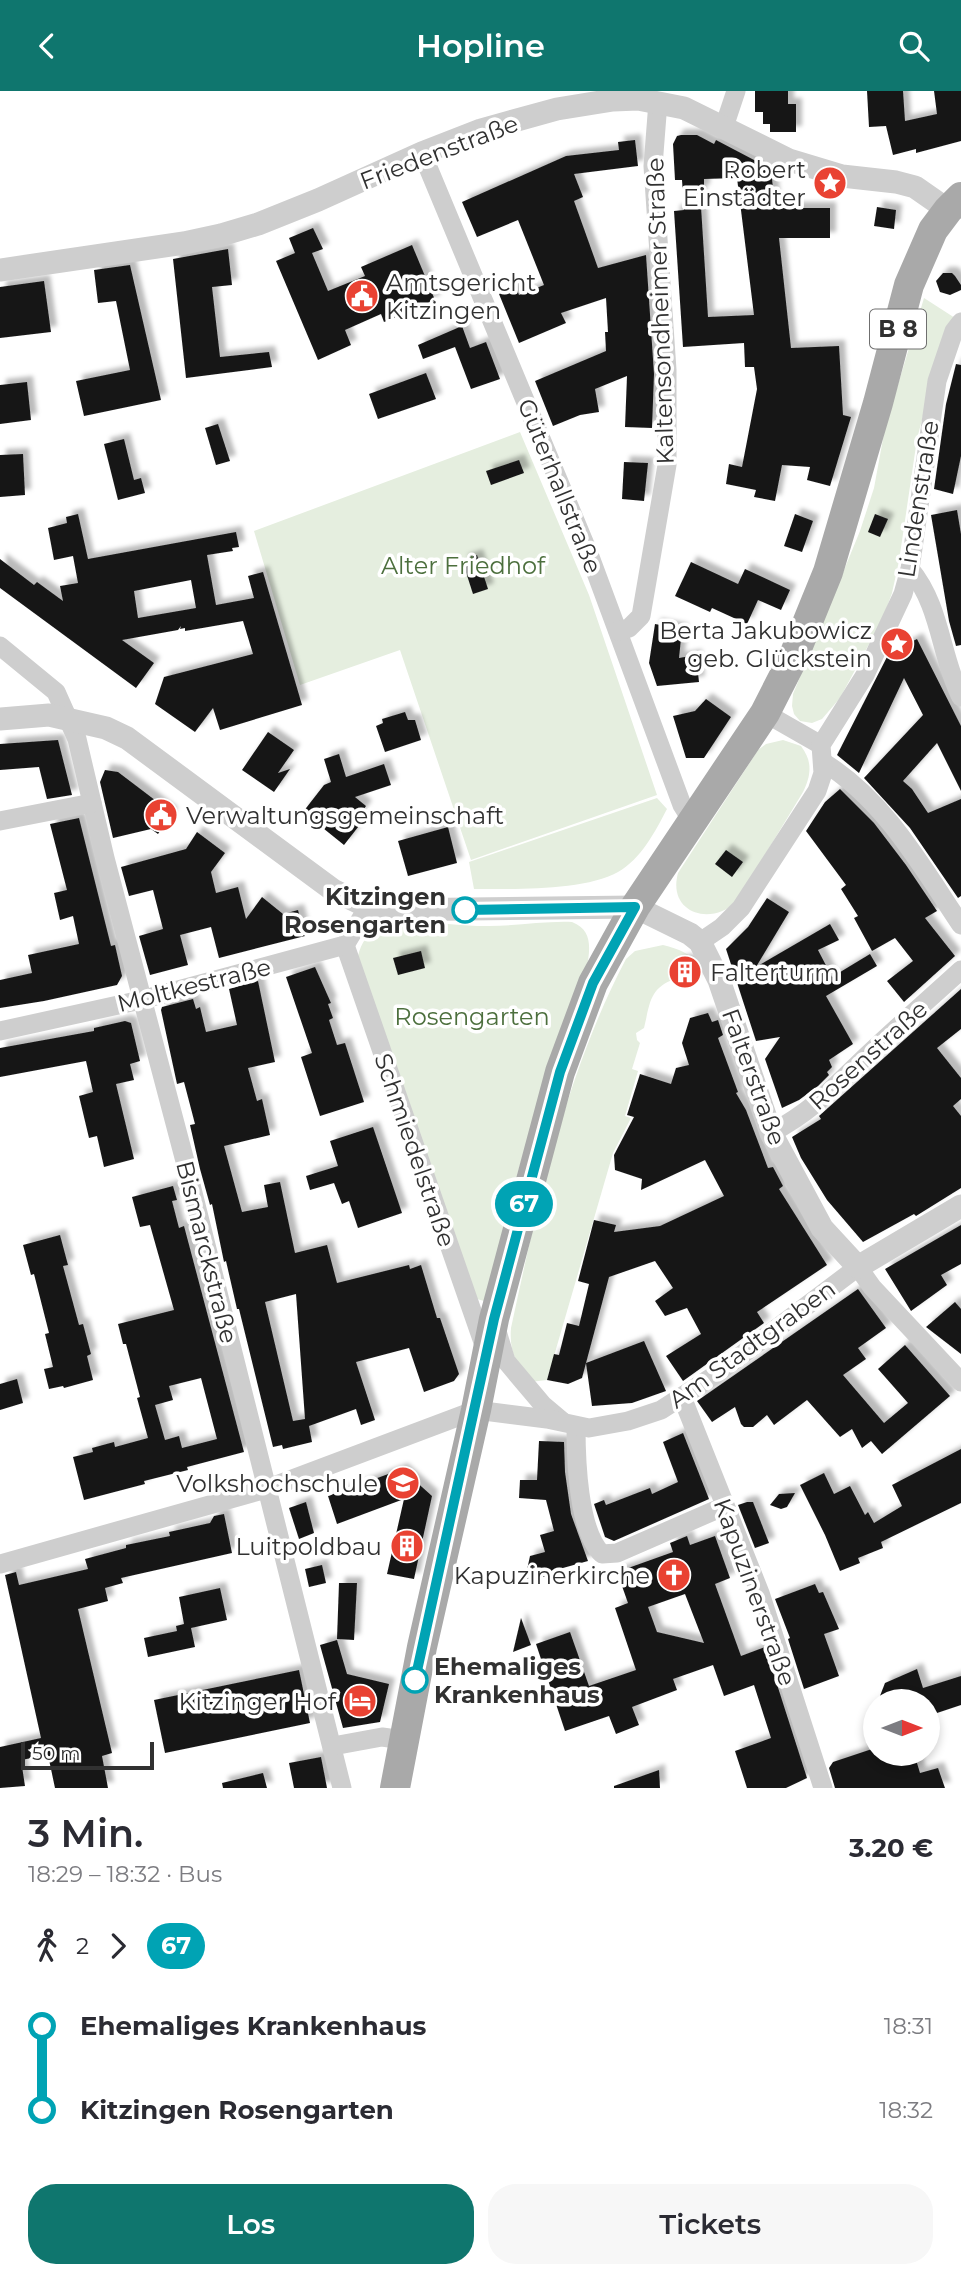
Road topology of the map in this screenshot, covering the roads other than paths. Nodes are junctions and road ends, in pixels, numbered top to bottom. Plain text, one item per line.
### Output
1 (736, 91) edge
2 (658, 102) junction
3 (723, 127) junction
4 (422, 153) junction
5 (954, 203) edge
6 (0, 270) edge
7 (961, 322) edge
8 (910, 569) junction
9 (618, 631) junction
10 (0, 646) edge
11 (961, 697) edge
12 (765, 713) junction
13 (68, 718) junction
14 (0, 719) edge
15 (822, 754) junction
16 (92, 803) junction
17 (0, 821) edge
18 (692, 821) junction
19 (635, 907) junction
20 (368, 908) junction
21 (961, 925) edge
22 (700, 942) junction
23 (345, 945) junction
24 (961, 971) edge
25 (141, 1000) junction
26 (0, 1031) edge
27 (771, 1133) junction
28 (961, 1206) edge
29 (858, 1268) junction
30 (494, 1319) junction
31 (487, 1354) junction
32 (961, 1382) edge
33 (682, 1397) junction
34 (476, 1410) junction
35 (569, 1424) junction
36 (266, 1489) junction
37 (725, 1506) junction
38 (0, 1564) edge
39 (404, 1740) junction
40 (333, 1747) junction
41 (342, 1788) edge
42 (395, 1788) edge
43 (823, 1788) edge

1 - 3 street
2 - 3 street, Friedenstraße
2 - 4 street, Friedenstraße
2 - 9 street, Kaltensondheimer Straße
3 - 5 street, Friedenstraße
4 - 6 street, Friedenstraße
4 - 9 street, Güterhallstraße
5 - 12 main road, B 8
7 - 8 street, Lindenstraße
8 - 11 street
8 - 15 street, Lindenstraße
9 - 18 street, Güterhallstraße
10 - 13 street, Bismarckstraße
12 - 15 street
12 - 18 main road, B 8
13 - 14 street
13 - 16 street, Bismarckstraße
13 - 20 street
15 - 21 street
15 - 22 street, Lindenstraße
16 - 17 street
16 - 25 street, Bismarckstraße
18 - 19 main road, B 8
19 - 20 street
19 - 22 street
19 - 30 main road
20 - 23 street
22 - 27 street, Falterstraße
23 - 25 street, Moltkestraße
23 - 31 street, Schmiedelstraße
24 - 27 street, Rosenstraße
25 - 26 street, Moltkestraße
25 - 36 street, Bismarckstraße
27 - 29 street, Falterstraße
28 - 29 street
29 - 32 street
29 - 33 street, Am Stadtgraben
30 - 31 main road
30 - 35 street
31 - 34 main road
33 - 35 street, Am Stadtgraben
33 - 37 street, Kapuzinerstraße
34 - 35 street, Am Stadtgraben
34 - 36 street
34 - 39 main road
35 - 37 street
36 - 38 street
36 - 40 street, Bismarckstraße
37 - 43 street, Kapuzinerstraße
39 - 40 street
39 - 42 main road
40 - 41 street, Bismarckstraße

